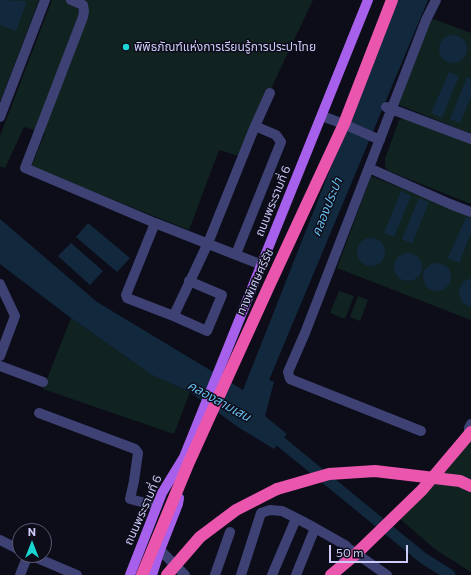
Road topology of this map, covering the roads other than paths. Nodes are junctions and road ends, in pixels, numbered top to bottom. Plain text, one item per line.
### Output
1 (45, 0) edge
2 (71, 0) edge
3 (368, 0) edge
4 (392, 0) edge
5 (436, 2) edge
6 (270, 93) dead end
7 (389, 108) junction
8 (322, 116) junction
9 (0, 118) edge
10 (255, 126) junction
11 (377, 138) junction
12 (471, 139) edge
13 (369, 168) junction
14 (471, 212) edge
15 (155, 222) junction
16 (208, 243) junction
17 (236, 254) junction
18 (262, 265) junction
19 (189, 281) junction
20 (0, 284) edge
21 (171, 314) junction
22 (0, 356) edge
23 (0, 366) edge
24 (43, 382) dead end
25 (39, 412) dead end
26 (470, 430) edge
27 (421, 431) dead end
28 (184, 457) junction
29 (471, 486) edge
30 (157, 506) junction
31 (298, 519) junction
32 (315, 528) junction
33 (230, 532) dead end
34 (0, 540) edge
35 (12, 546) edge
36 (348, 548) junction
37 (160, 550) junction
38 (25, 563) edge
39 (48, 563) edge
40 (20, 575) edge
41 (77, 575) edge
42 (130, 575) edge
43 (142, 575) edge
44 (152, 575) edge
45 (167, 575) edge
46 (185, 575) edge
47 (215, 575) edge
48 (241, 575) edge
49 (272, 575) edge
50 (296, 575) edge
51 (331, 575) edge
52 (338, 575) edge
53 (387, 575) edge

1 - 9 lane
2 - 15 lane
3 - 8 main road, ถนนพระรามที่ 6
4 - 43 highway, ทางพิเศษศรีรัช, bridge
5 - 7 lane
6 - 10 lane
7 - 11 lane
7 - 12 lane
8 - 11 lane
8 - 18 main road, ถนนพระรามที่ 6
10 - 16 lane
10 - 17 lane
11 - 13 lane
13 - 14 lane
13 - 27 lane
15 - 16 lane
15 - 21 lane
16 - 17 lane
16 - 19 lane
17 - 18 lane
18 - 28 main road, ถนนพระรามที่ 6
19 - 21 lane
19 - 21 lane
20 - 22 lane
23 - 24 lane
25 - 30 lane
26 - 51 highway, bridge
28 - 30 main road, ถนนพระรามที่ 6
28 - 37 main road, ถนนพระรามที่ 6
29 - 45 highway, bridge
30 - 42 main road, ถนนพระรามที่ 6
31 - 32 lane
31 - 48 lane
31 - 49 lane
32 - 36 lane
32 - 50 lane
33 - 47 lane
34 - 35 lane
36 - 52 lane
36 - 53 lane
37 - 44 main road, ถนนพระรามที่ 6
37 - 46 lane
38 - 40 lane
39 - 41 lane

